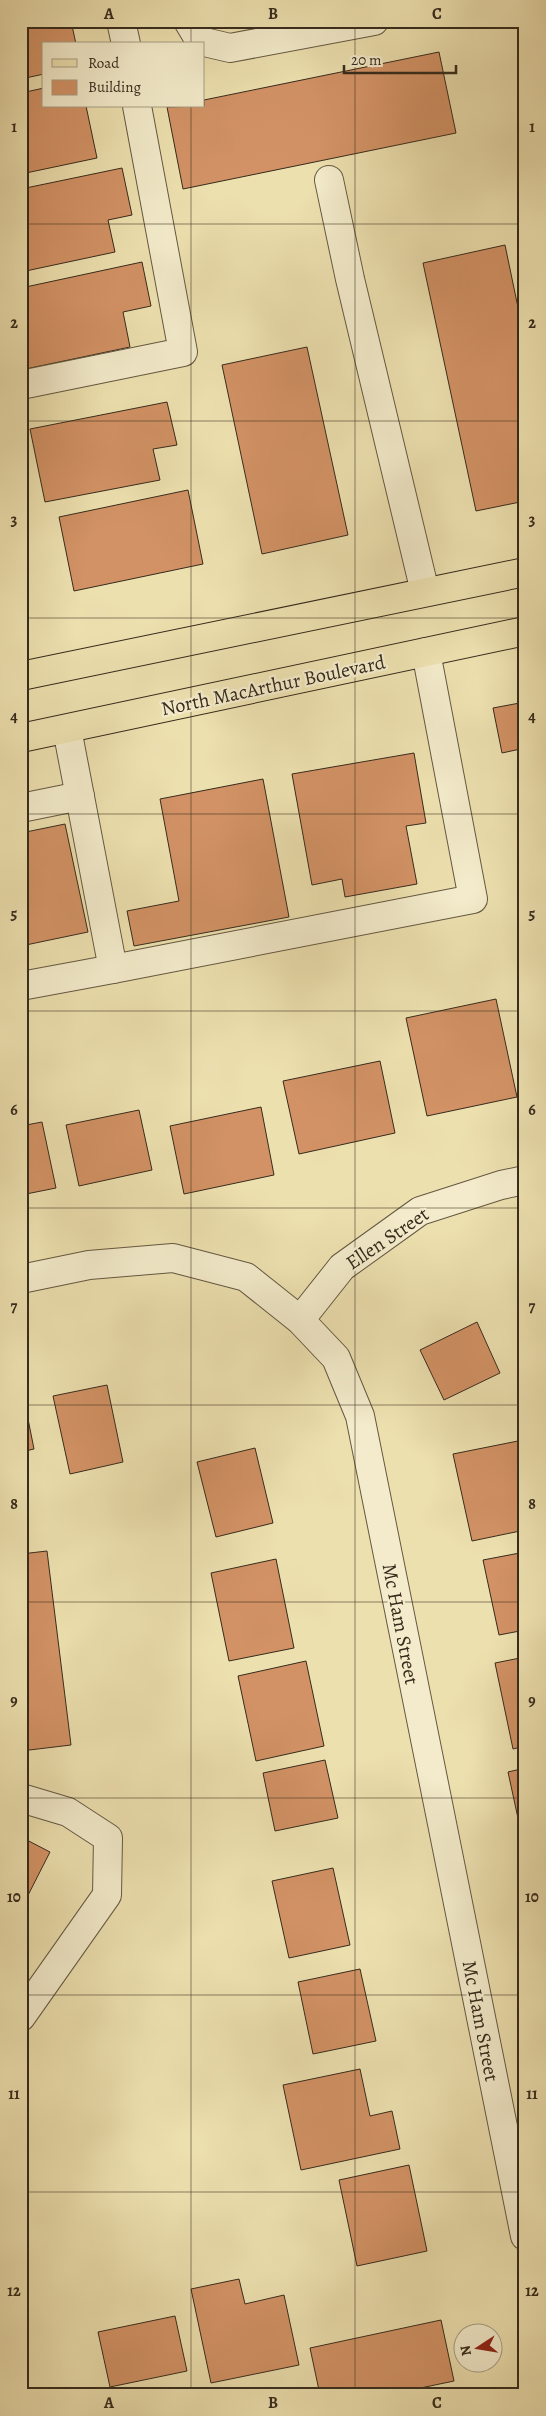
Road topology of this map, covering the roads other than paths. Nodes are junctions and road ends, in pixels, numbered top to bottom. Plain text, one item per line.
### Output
1 (121, 21) edge
2 (188, 21) edge
3 (374, 21) edge
4 (126, 42) edge
5 (204, 42) edge
6 (205, 42) edge
7 (137, 108) edge
8 (329, 180) dead end
9 (21, 385) edge
10 (525, 572) edge
11 (425, 592) junction
12 (525, 631) edge
13 (426, 652) junction
14 (21, 676) edge
15 (67, 728) junction
16 (21, 738) edge
17 (80, 796) junction
18 (21, 808) edge
19 (113, 969) junction
20 (21, 986) edge
21 (525, 1180) edge
22 (21, 1279) edge
23 (300, 1320) junction
24 (21, 1798) edge
25 (21, 2017) edge
26 (525, 2236) edge

1 - 4 street
2 - 5 street
3 - 6 street
7 - 9 street
8 - 11 street
10 - 11 main road
11 - 14 main road
12 - 13 main road, North MacArthur Boulevard
13 - 15 main road, North MacArthur Boulevard
13 - 19 street
15 - 16 main road, North MacArthur Boulevard
15 - 17 street
17 - 18 street
17 - 19 street
19 - 20 street
21 - 23 street, Ellen Street
22 - 23 street, Mc Ham Street
23 - 26 street, Mc Ham Street
24 - 25 street

